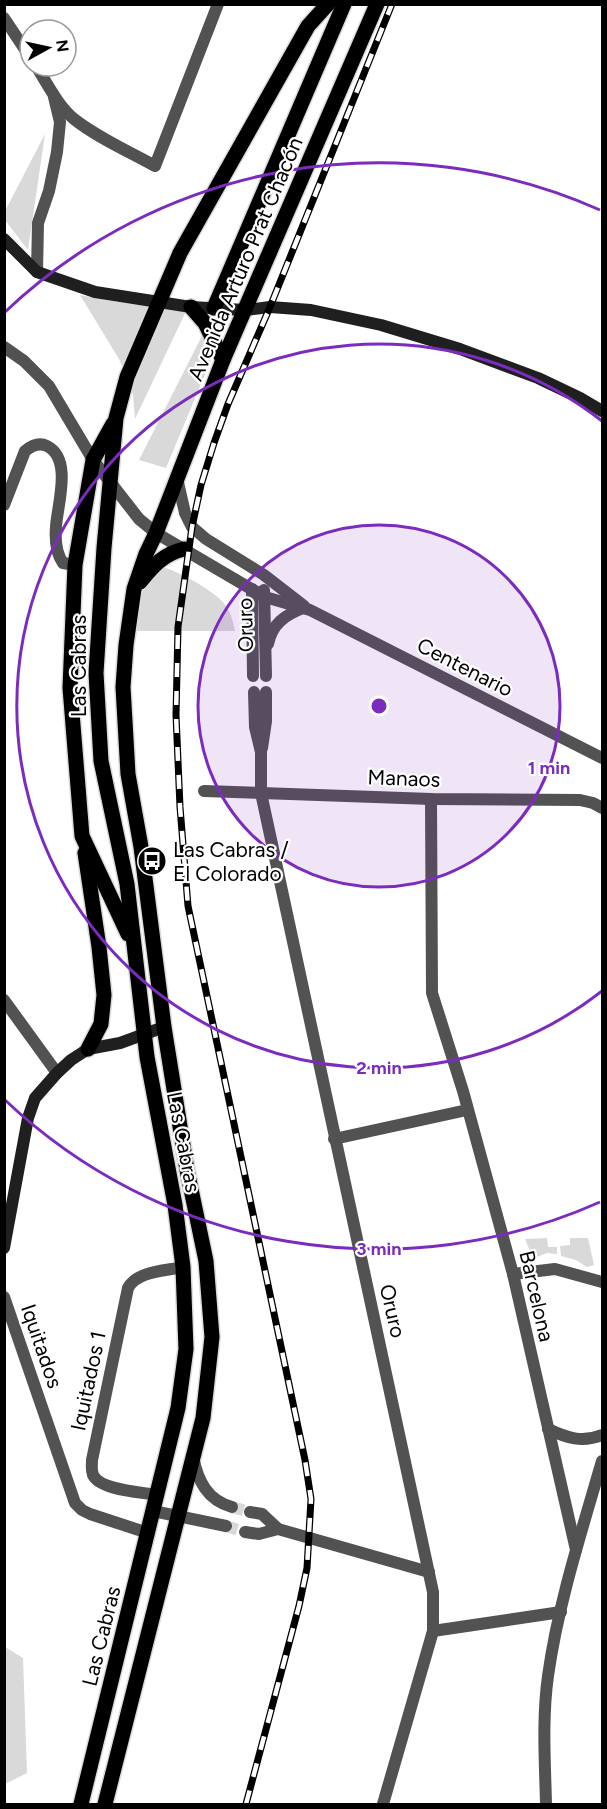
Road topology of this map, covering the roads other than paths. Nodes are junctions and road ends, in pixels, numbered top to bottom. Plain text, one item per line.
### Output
1 (218, 4) edge
2 (328, 4) edge
3 (344, 4) edge
4 (377, 4) edge
5 (4, 18) edge
6 (18, 39) edge
7 (44, 78) edge
8 (53, 93) junction
9 (4, 239) edge
10 (37, 272) junction
11 (159, 302) junction
12 (191, 307) junction
13 (214, 308) junction
14 (245, 310) junction
15 (4, 347) edge
16 (224, 360) junction
17 (603, 411) edge
18 (116, 418) junction
19 (93, 460) junction
20 (177, 478) junction
21 (110, 480) junction
22 (4, 505) edge
23 (156, 533) junction
24 (184, 549) junction
25 (75, 565) junction
26 (264, 575) junction
27 (134, 589) junction
28 (252, 589) junction
29 (265, 597) junction
30 (306, 609) junction
31 (265, 656) junction
32 (260, 692) dead end
33 (603, 758) edge
34 (204, 791) dead end
35 (261, 793) junction
36 (431, 799) junction
37 (603, 808) edge
38 (82, 836) junction
39 (133, 945) junction
40 (4, 1000) edge
41 (164, 1027) junction
42 (144, 1035) junction
43 (88, 1049) junction
44 (57, 1073) junction
45 (467, 1110) junction
46 (334, 1138) junction
47 (4, 1248) edge
48 (183, 1268) junction
49 (513, 1274) junction
50 (603, 1282) edge
51 (4, 1297) edge
52 (548, 1429) junction
53 (603, 1435) edge
54 (193, 1457) junction
55 (603, 1461) edge
56 (156, 1495) junction
57 (232, 1507) tunnel mouth
58 (153, 1511) junction
59 (250, 1512) tunnel mouth
60 (177, 1516) junction
61 (226, 1526) tunnel mouth
62 (278, 1529) junction
63 (245, 1532) tunnel mouth
64 (148, 1533) junction
65 (576, 1550) junction
66 (429, 1572) junction
67 (561, 1612) junction
68 (433, 1630) junction
69 (81, 1804) edge
70 (105, 1804) edge
71 (383, 1804) edge
72 (546, 1804) edge

1 - 8 street
2 - 11 main road
3 - 13 main road
4 - 14 main road, Avenida Arturo Prat Chacón
5 - 6 street
7 - 8 street
8 - 10 street
9 - 10 street
10 - 11 street
11 - 12 street
11 - 18 main road
12 - 13 street
12 - 16 main road
13 - 14 street
14 - 16 main road, Avenida Arturo Prat Chacón
14 - 17 street
15 - 19 street, Centenario
16 - 20 main road, Avenida Arturo Prat Chacón
18 - 19 main road
18 - 21 main road
19 - 21 street, Centenario
19 - 25 main road
20 - 23 main road, Avenida Arturo Prat Chacón
20 - 26 street, Centenario
21 - 23 street, Centenario
21 - 39 main road, Las Cabras
22 - 25 street
23 - 24 street, Centenario
23 - 27 main road, Las Cabras
24 - 27 main road
24 - 28 street, Centenario
25 - 38 main road
26 - 29 street, Oruro
26 - 30 street, Centenario
27 - 41 main road, Las Cabras
28 - 29 street, Centenario
28 - 31 street, Oruro
29 - 30 street, Centenario
29 - 31 street, Oruro
30 - 31 street
30 - 33 street, Centenario
32 - 35 street, Oruro
34 - 35 street, Manaos
35 - 36 street, Manaos
35 - 46 street, Oruro
36 - 37 street, Manaos
36 - 45 street, Barcelona
38 - 39 main road
38 - 43 main road
39 - 42 main road, Las Cabras
40 - 44 street
41 - 42 street
41 - 54 main road, Las Cabras
42 - 43 street
42 - 48 main road, Las Cabras
43 - 44 street
44 - 47 street
45 - 46 street
45 - 49 street, Barcelona
46 - 66 street, Oruro
48 - 56 main road, Las Cabras
48 - 56 street, Iquitados 1
49 - 50 street
49 - 52 street, Barcelona
51 - 64 street, Iquitados
52 - 53 street
52 - 65 street, Barcelona
54 - 57 street
54 - 60 main road, Las Cabras
55 - 65 street
56 - 58 main road, Las Cabras
58 - 60 street
58 - 64 main road, Las Cabras
59 - 62 street
60 - 61 street
60 - 70 main road, Las Cabras
62 - 63 street
62 - 66 street
64 - 69 main road, Las Cabras
65 - 67 street, Barcelona
66 - 68 street, Oruro
67 - 68 street
67 - 72 street, Barcelona
68 - 71 street, Oruro

